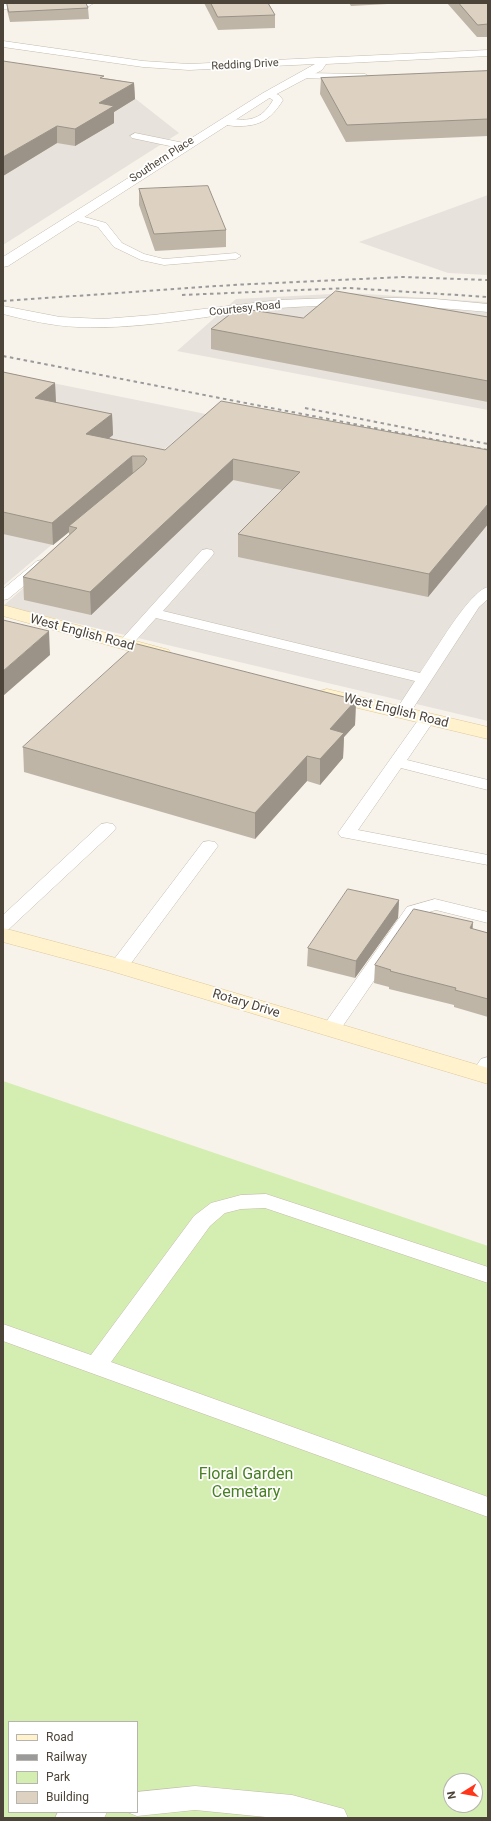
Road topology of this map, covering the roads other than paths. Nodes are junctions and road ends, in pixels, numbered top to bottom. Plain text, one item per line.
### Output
1 (89, 3) edge
2 (3, 6) edge
3 (3, 44) edge
4 (488, 53) edge
5 (323, 61) junction
6 (303, 76) junction
7 (373, 76) edge
8 (268, 94) junction
9 (253, 104) junction
10 (275, 107) junction
11 (224, 122) junction
12 (135, 136) dead end
13 (184, 146) junction
14 (74, 217) junction
15 (236, 256) dead end
16 (3, 263) edge
17 (488, 308) edge
18 (3, 310) edge
19 (207, 553) dead end
20 (50, 557) edge
21 (488, 591) edge
22 (3, 596) edge
23 (3, 610) edge
24 (153, 613) junction
25 (125, 644) junction
26 (176, 658) edge
27 (424, 679) junction
28 (311, 691) edge
29 (402, 713) junction
30 (427, 719) junction
31 (488, 733) edge
32 (396, 762) junction
33 (488, 785) edge
34 (107, 828) dead end
35 (209, 846) dead end
36 (488, 860) edge
37 (488, 918) edge
38 (3, 925) edge
39 (3, 935) edge
40 (119, 966) junction
41 (331, 1029) junction
42 (486, 1071) edge
43 (488, 1275) edge
44 (3, 1332) edge
45 (95, 1366) junction
46 (488, 1507) edge
47 (138, 1804) edge
48 (89, 1813) edge
49 (68, 1818) edge
50 (334, 1818) edge

1 - 2 street
3 - 5 street, Redding Drive
4 - 5 street, Redding Drive
5 - 6 street, Southern Place
6 - 7 lane
6 - 8 street, Southern Place
8 - 9 street, Southern Place
8 - 10 lane
9 - 10 lane
9 - 11 street, Southern Place
10 - 11 lane
11 - 13 street, Southern Place
12 - 13 lane
13 - 14 street, Southern Place
14 - 15 lane
14 - 16 street, Southern Place
17 - 18 street, Courtesy Road
19 - 24 lane
20 - 22 lane
21 - 27 lane
23 - 25 street, West English Road
24 - 25 lane
24 - 27 lane
25 - 26 street, West English Road
27 - 29 lane
28 - 29 street, West English Road
29 - 30 street, West English Road
30 - 31 street, West English Road
30 - 32 lane
32 - 33 lane
32 - 36 lane
34 - 38 lane
35 - 40 lane
37 - 41 lane
39 - 40 street, Rotary Drive
40 - 41 street, Rotary Drive
41 - 42 street, Rotary Drive
43 - 45 lane
44 - 45 lane
45 - 46 lane
47 - 50 lane
48 - 49 lane

